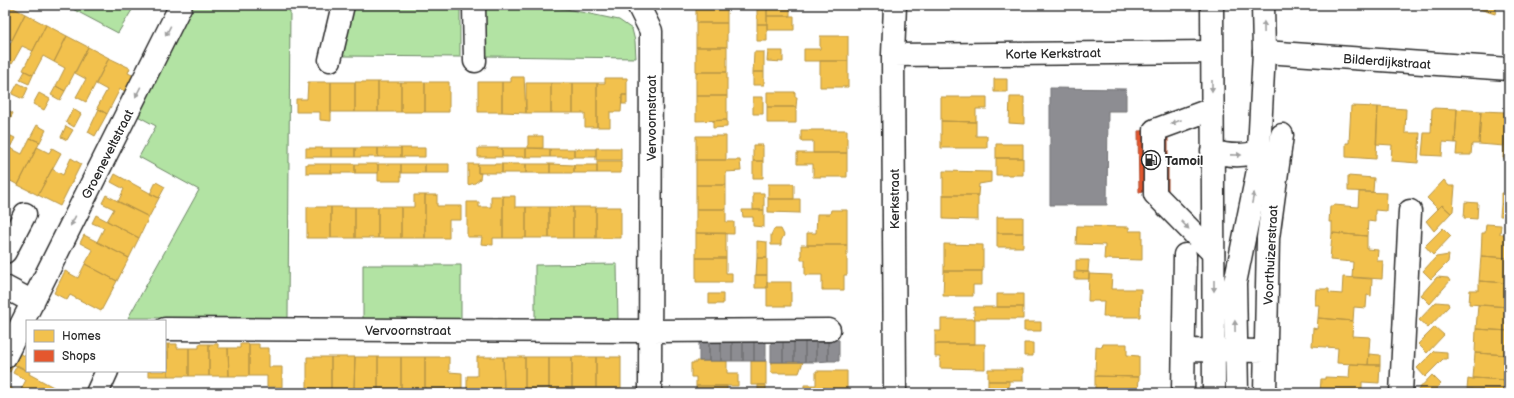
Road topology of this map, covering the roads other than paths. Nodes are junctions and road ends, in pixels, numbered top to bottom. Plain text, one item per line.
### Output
1 (181, 5) edge
2 (343, 5) edge
3 (474, 5) edge
4 (638, 5) edge
5 (895, 5) edge
6 (1212, 5) edge
7 (1263, 5) edge
8 (1212, 52) junction
9 (1264, 52) junction
10 (893, 55) junction
11 (330, 60) dead end
12 (475, 61) dead end
13 (1509, 69) edge
14 (1212, 109) junction
15 (1282, 135) dead end
16 (1212, 151) junction
17 (1259, 151) junction
18 (1410, 211) dead end
19 (25, 214) dead end
20 (5, 252) edge
21 (1213, 253) junction
22 (1185, 255) dead end
23 (5, 287) edge
24 (33, 302) junction
25 (166, 329) edge
26 (829, 330) dead end
27 (651, 331) junction
28 (1184, 350) junction
29 (1214, 350) junction
30 (1236, 351) junction
31 (1266, 351) junction
32 (5, 357) edge
33 (107, 372) edge
34 (97, 393) edge
35 (650, 393) edge
36 (895, 393) edge
37 (1183, 393) edge
38 (1214, 393) edge
39 (1236, 393) edge
40 (1265, 393) edge
41 (1401, 393) edge

1 -> 24 street, Groeneveltstraat
2 - 11 street
3 - 12 street
4 - 27 street, Vervoornstraat
5 - 10 street, Kerkstraat
6 - 8 street
9 -> 7 street, Voorthuizerstraat
8 - 10 street, Korte Kerkstraat
8 -> 14 street
9 - 13 street, Bilderdijkstraat
9 - 17 street, Voorthuizerstraat
10 - 36 street, Kerkstraat
14 - 16 street
14 -> 21 street
15 - 31 street, Voorthuizerstraat
16 -> 17 street
16 - 21 street
30 -> 17 street, Voorthuizerstraat
18 - 41 street
19 - 20 street
21 -> 29 street
22 - 28 street
23 - 24 street
24 - 32 street, Groeneveltstraat
25 - 27 street, Vervoornstraat
26 - 27 street, Vervoornstraat
27 - 35 street, Vervoornstraat
28 - 29 street
28 - 37 street
29 - 30 street
29 - 38 street
30 - 31 street
30 - 39 street, Voorthuizerstraat
31 - 40 street, Voorthuizerstraat
33 - 34 street

